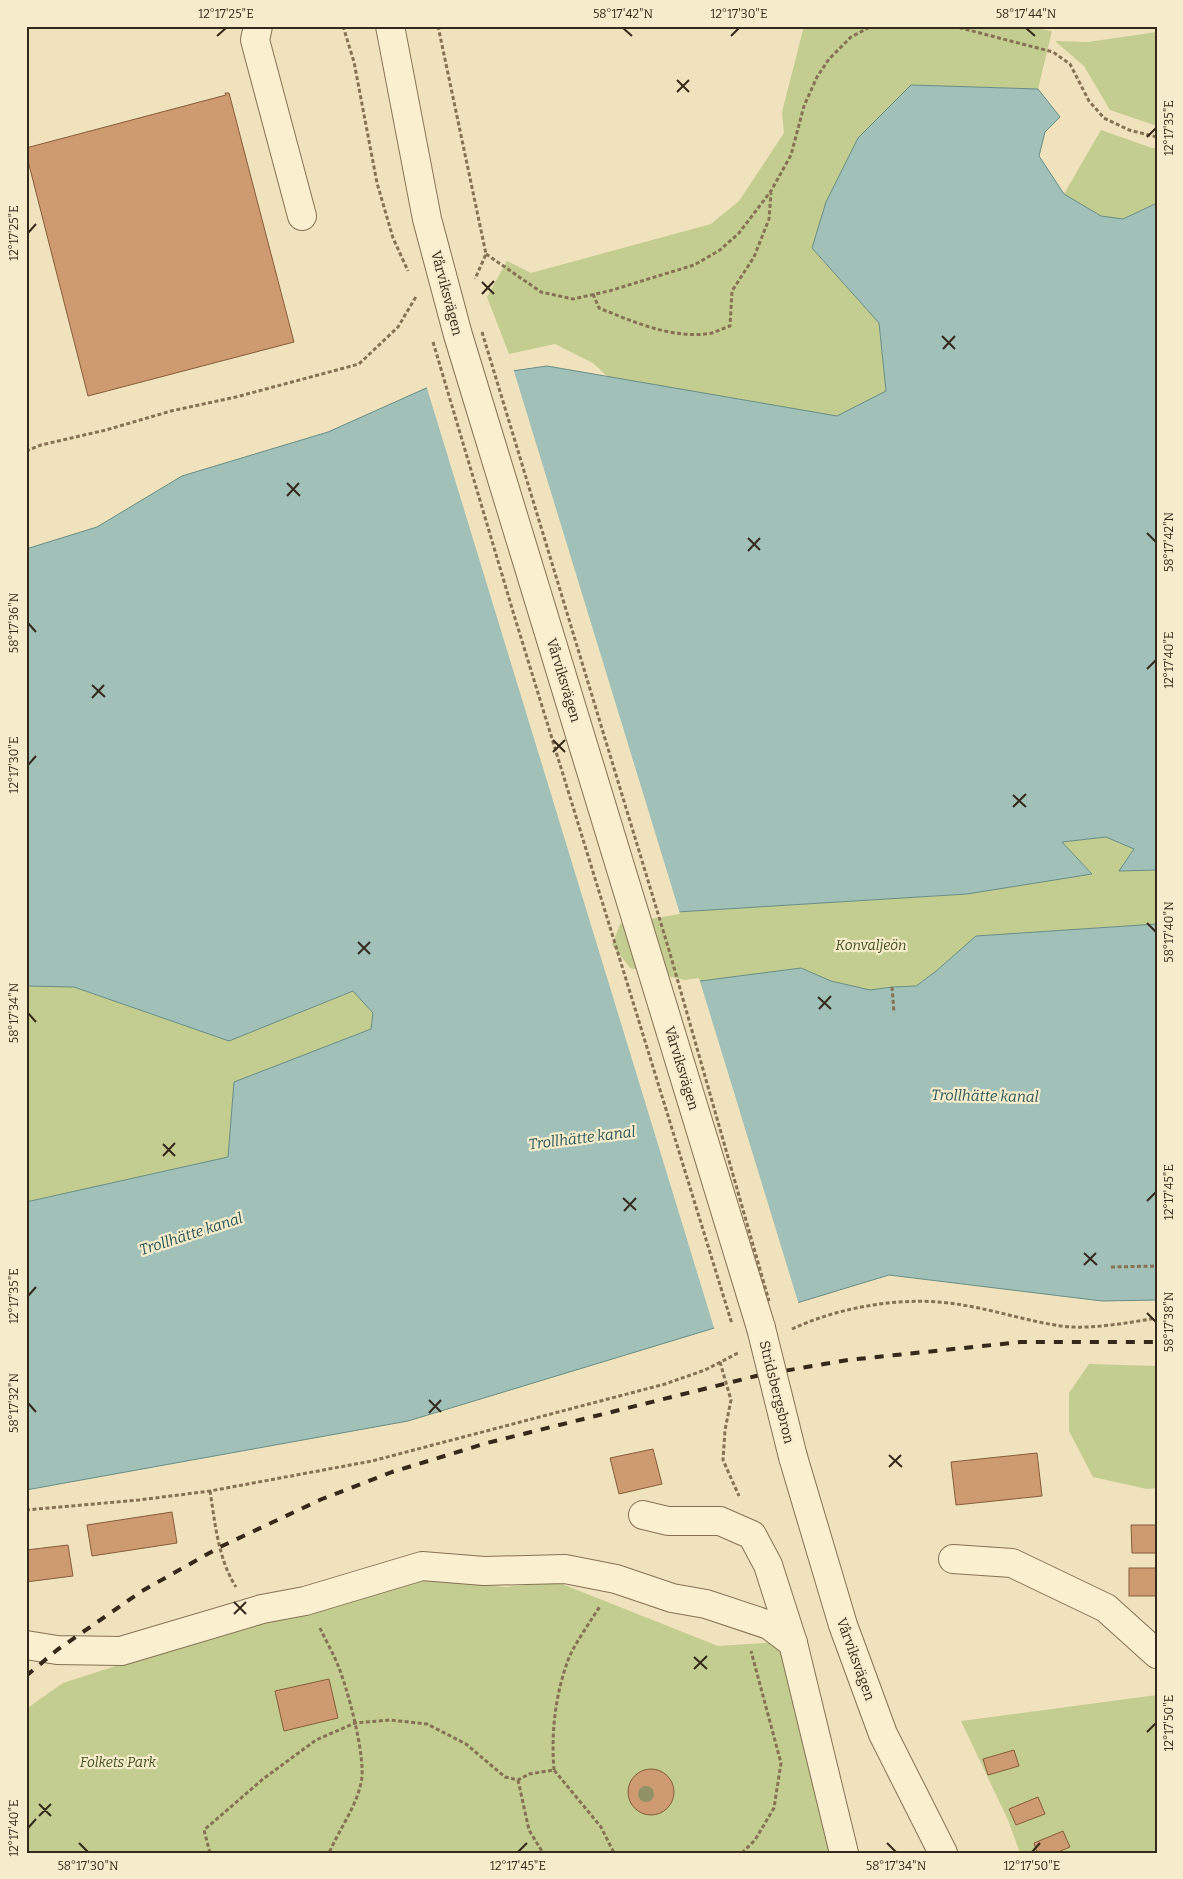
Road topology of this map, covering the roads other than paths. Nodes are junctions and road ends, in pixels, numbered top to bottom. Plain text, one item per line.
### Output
1 (258, 26) edge
2 (390, 26) edge
3 (302, 216) dead end
4 (766, 1318) joint
5 (793, 1457) joint
6 (643, 1516) dead end
7 (952, 1558) dead end
8 (793, 1643) junction
9 (26, 1645) edge
10 (1157, 1654) edge
11 (844, 1853) edge
12 (943, 1853) edge

1 - 3 street
2 - 4 street, Vårviksvägen
4 - 5 street, Stridsbergsbron, bridge
5 - 12 street, Vårviksvägen
6 - 8 street
7 - 10 street
8 - 9 street
8 - 11 street

